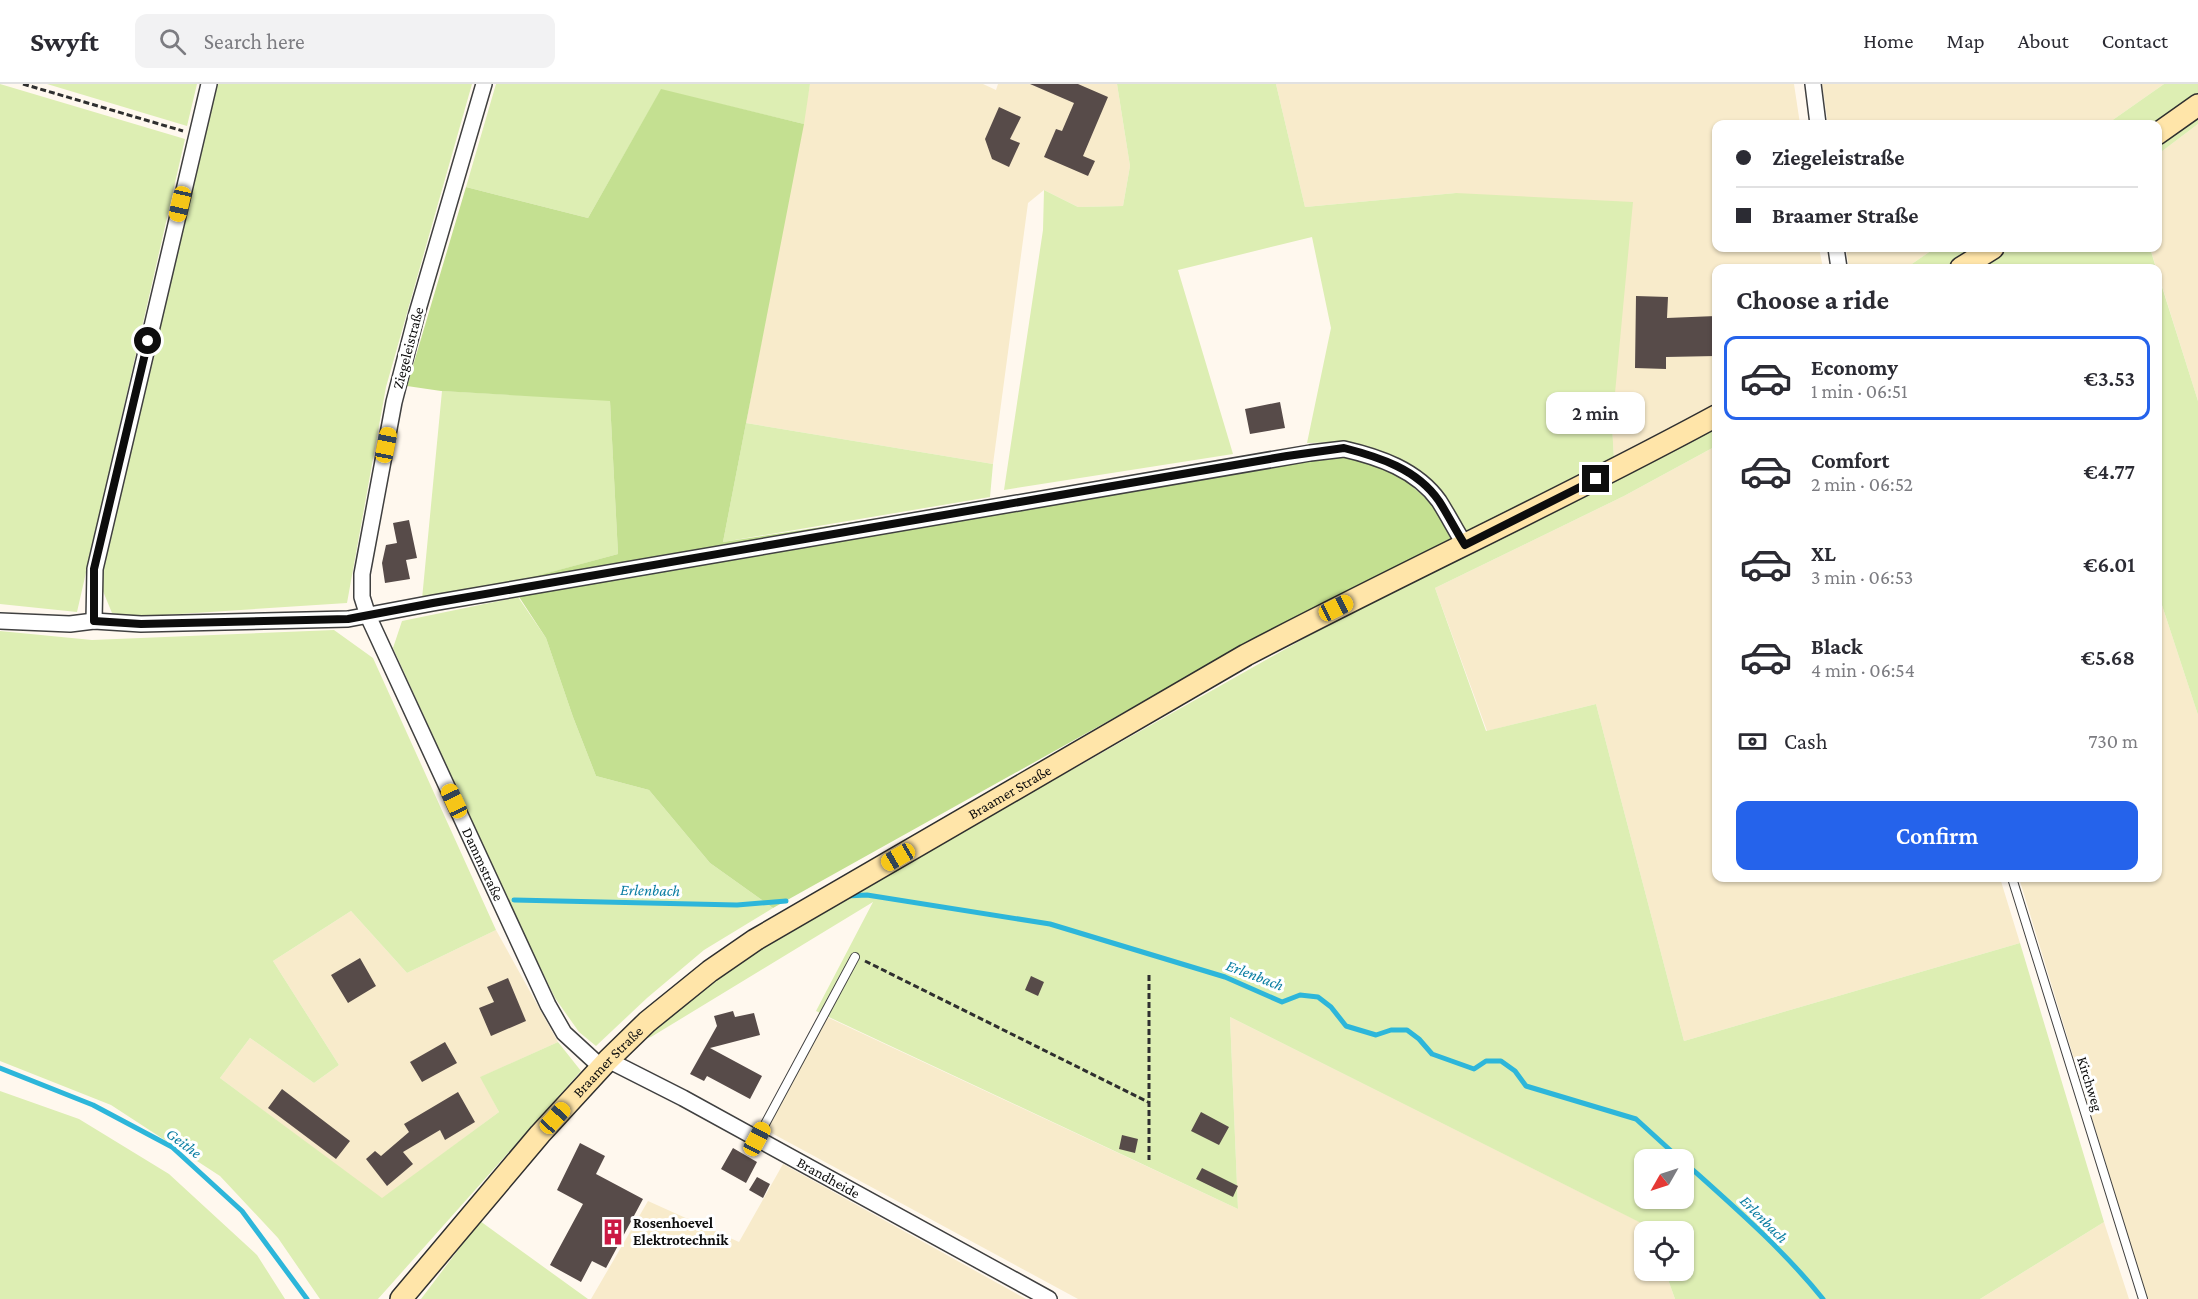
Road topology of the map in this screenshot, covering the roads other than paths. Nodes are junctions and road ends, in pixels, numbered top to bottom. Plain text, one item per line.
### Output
1 (209, 84) edge
2 (484, 84) edge
3 (1813, 84) edge
4 (2198, 105) edge
5 (1818, 120) edge
6 (2162, 130) edge
7 (1987, 252) edge
8 (1967, 264) edge
9 (1712, 418) edge
10 (1465, 545) junction
11 (368, 616) junction
12 (0, 621) edge
13 (94, 621) junction
14 (2013, 882) edge
15 (855, 957) road end
16 (604, 1064) junction
17 (757, 1139) junction
18 (401, 1299) edge
19 (1049, 1299) edge
20 (2143, 1299) edge

1 - 13 street
2 - 11 street, Ziegeleistraße
3 - 5 street
4 - 6 street
7 - 8 street
9 - 10 street, Braamer Straße
10 - 11 street
10 - 16 street, Braamer Straße
11 - 13 street
11 - 16 street, Dammstraße
12 - 13 street
14 - 20 lane, Kirchweg
15 - 17 lane
16 - 17 street, Brandheide
16 - 18 street, Braamer Straße
17 - 19 street, Brandheide

